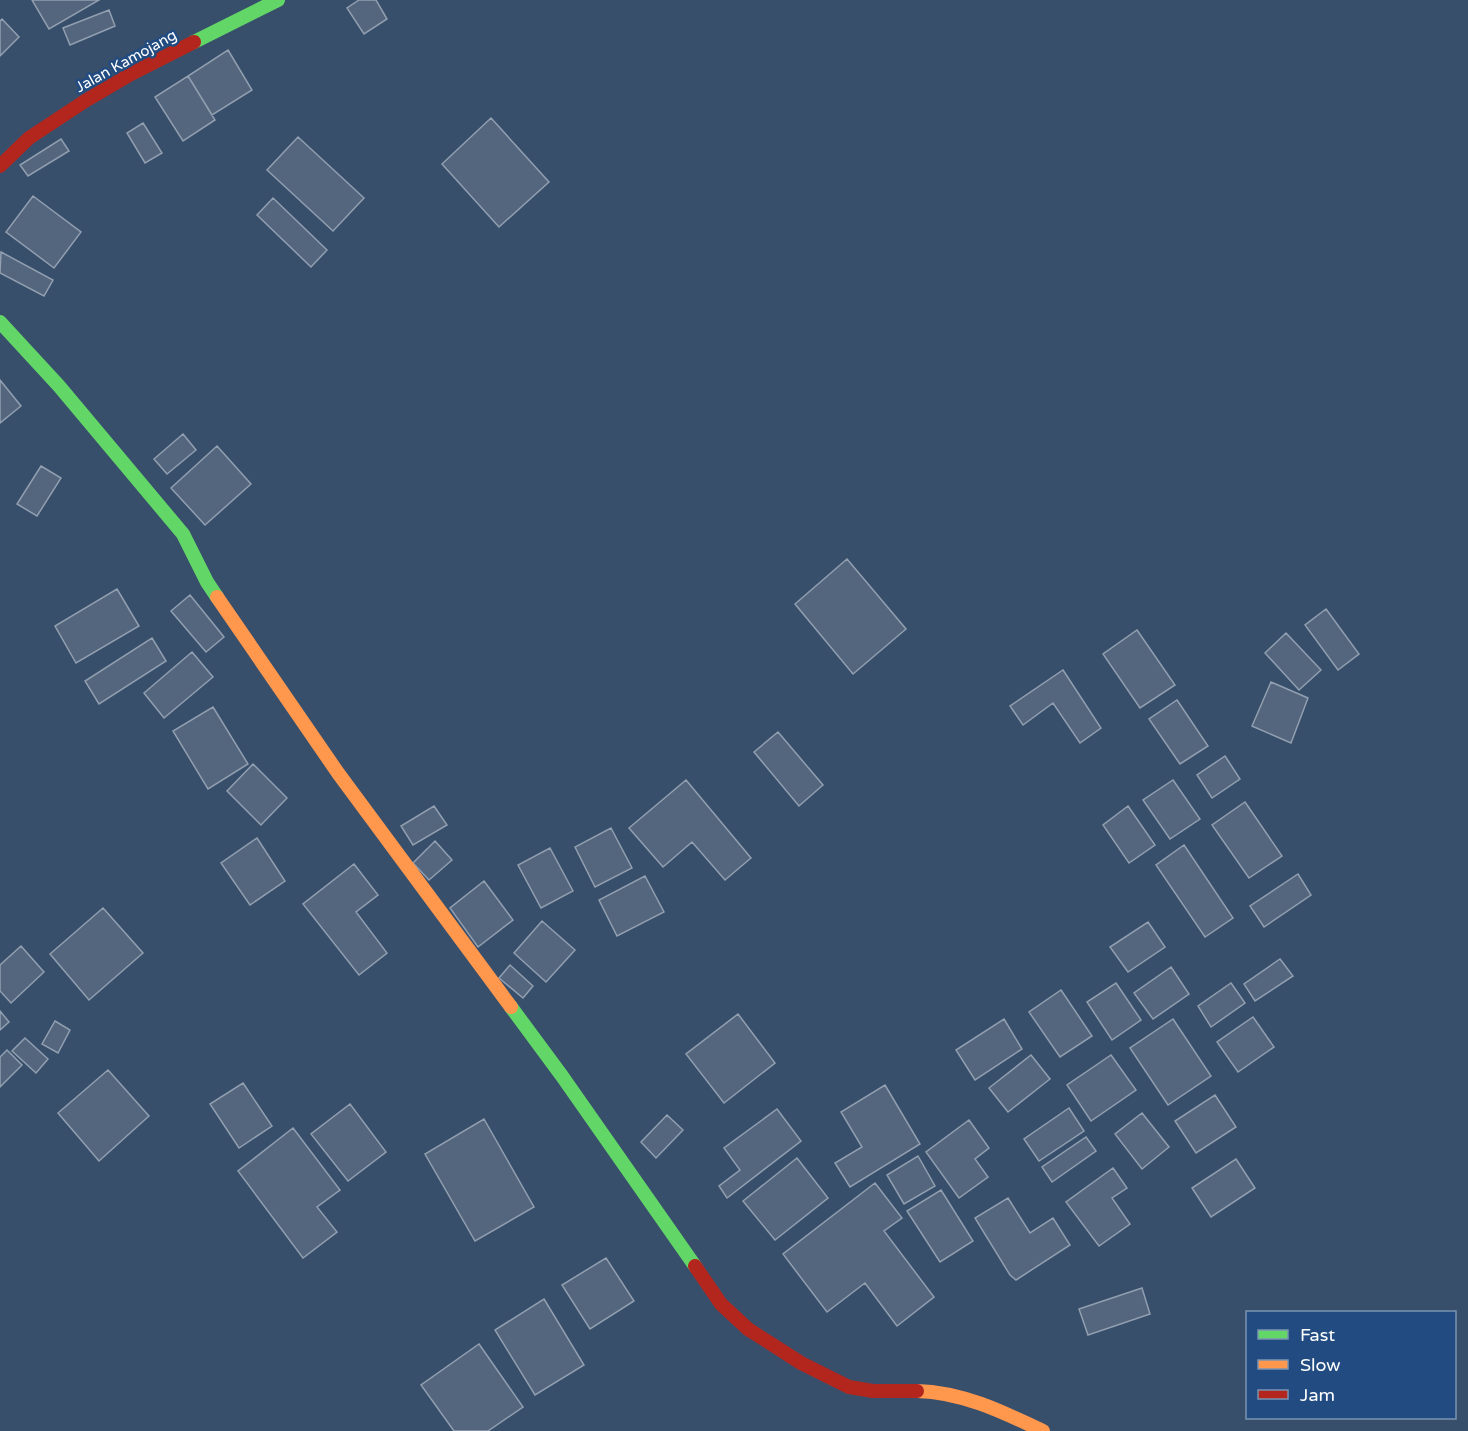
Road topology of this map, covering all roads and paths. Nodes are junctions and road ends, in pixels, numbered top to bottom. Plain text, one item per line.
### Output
1 (278, 0) edge
2 (0, 166) edge
3 (0, 322) edge
4 (1043, 1431) edge

1 - 2 street, Jalan Kamojang
3 - 4 street

